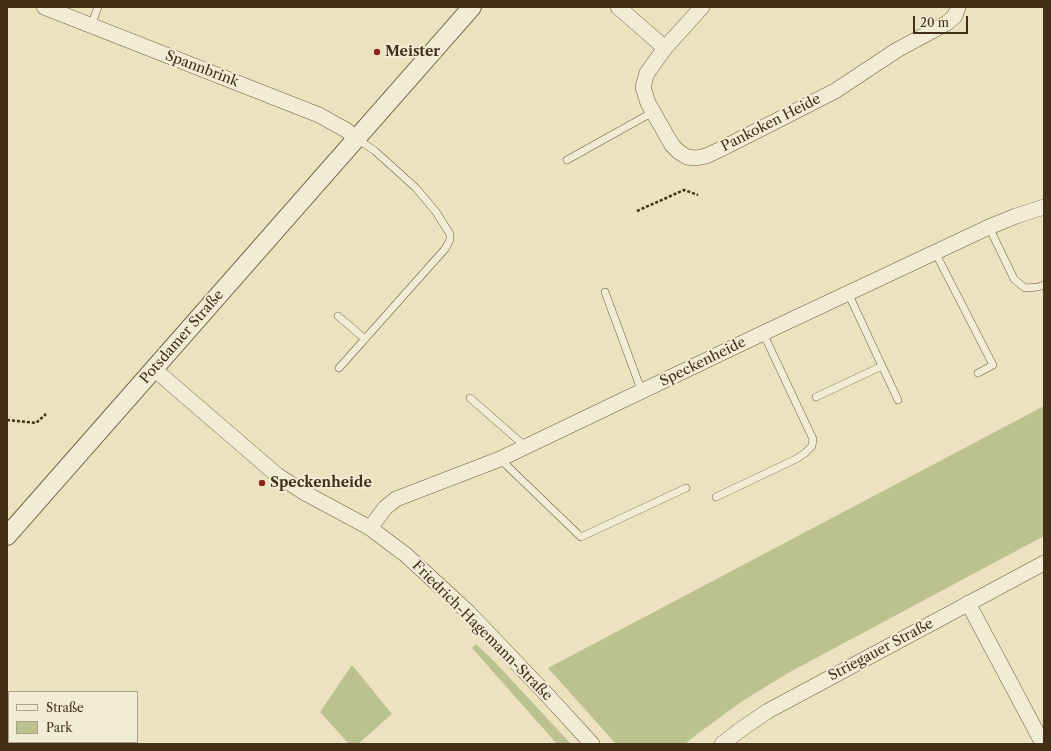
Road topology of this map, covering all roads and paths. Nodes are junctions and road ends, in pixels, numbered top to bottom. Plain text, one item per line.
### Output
1 (44, 7) edge
2 (98, 7) edge
3 (472, 7) edge
4 (618, 7) edge
5 (702, 7) edge
6 (958, 7) edge
7 (91, 26) junction
8 (665, 48) junction
9 (653, 112) junction
10 (356, 138) junction
11 (567, 160) dead end
12 (698, 195) dead end
13 (1044, 207) edge
14 (637, 211) dead end
15 (990, 227) junction
16 (935, 252) junction
17 (1044, 285) edge
18 (605, 292) dead end
19 (848, 293) junction
20 (338, 316) dead end
21 (764, 333) junction
22 (365, 339) junction
23 (882, 366) junction
24 (339, 368) dead end
25 (154, 369) junction
26 (978, 373) dead end
27 (643, 392) junction
28 (816, 397) dead end
29 (470, 398) dead end
30 (898, 400) dead end
31 (46, 414) dead end
32 (7, 420) edge
33 (526, 447) junction
34 (500, 459) junction
35 (686, 488) dead end
36 (716, 497) dead end
37 (370, 528) junction
38 (7, 536) edge
39 (1044, 563) edge
40 (968, 603) junction
41 (592, 744) edge
42 (722, 744) edge
43 (1043, 744) edge

1 - 7 street, Spannbrink
2 - 7 lane
3 - 10 street, Potsdamer Straße
4 - 8 street
5 - 8 street, Pankoken Heide
6 - 9 street, Pankoken Heide
7 - 10 street, Spannbrink
8 - 9 street, Pankoken Heide
9 - 11 lane
10 - 22 lane
10 - 25 street, Potsdamer Straße
12 - 14 path
13 - 15 street, Speckenheide
15 - 16 street, Speckenheide
15 - 17 lane
16 - 19 street, Speckenheide
16 - 26 lane
18 - 27 lane
19 - 21 street, Speckenheide
19 - 23 lane
20 - 22 lane
21 - 27 street, Speckenheide
21 - 36 lane
22 - 24 lane
23 - 28 lane
23 - 30 lane
25 - 37 street, Friedrich-Hagemann-Straße
25 - 38 street, Potsdamer Straße
27 - 33 street, Speckenheide
29 - 33 lane
31 - 32 path
33 - 34 street, Speckenheide
34 - 35 lane
34 - 37 street, Speckenheide
37 - 41 street, Friedrich-Hagemann-Straße
39 - 40 street, Striegauer Straße
40 - 42 street, Striegauer Straße
40 - 43 street

